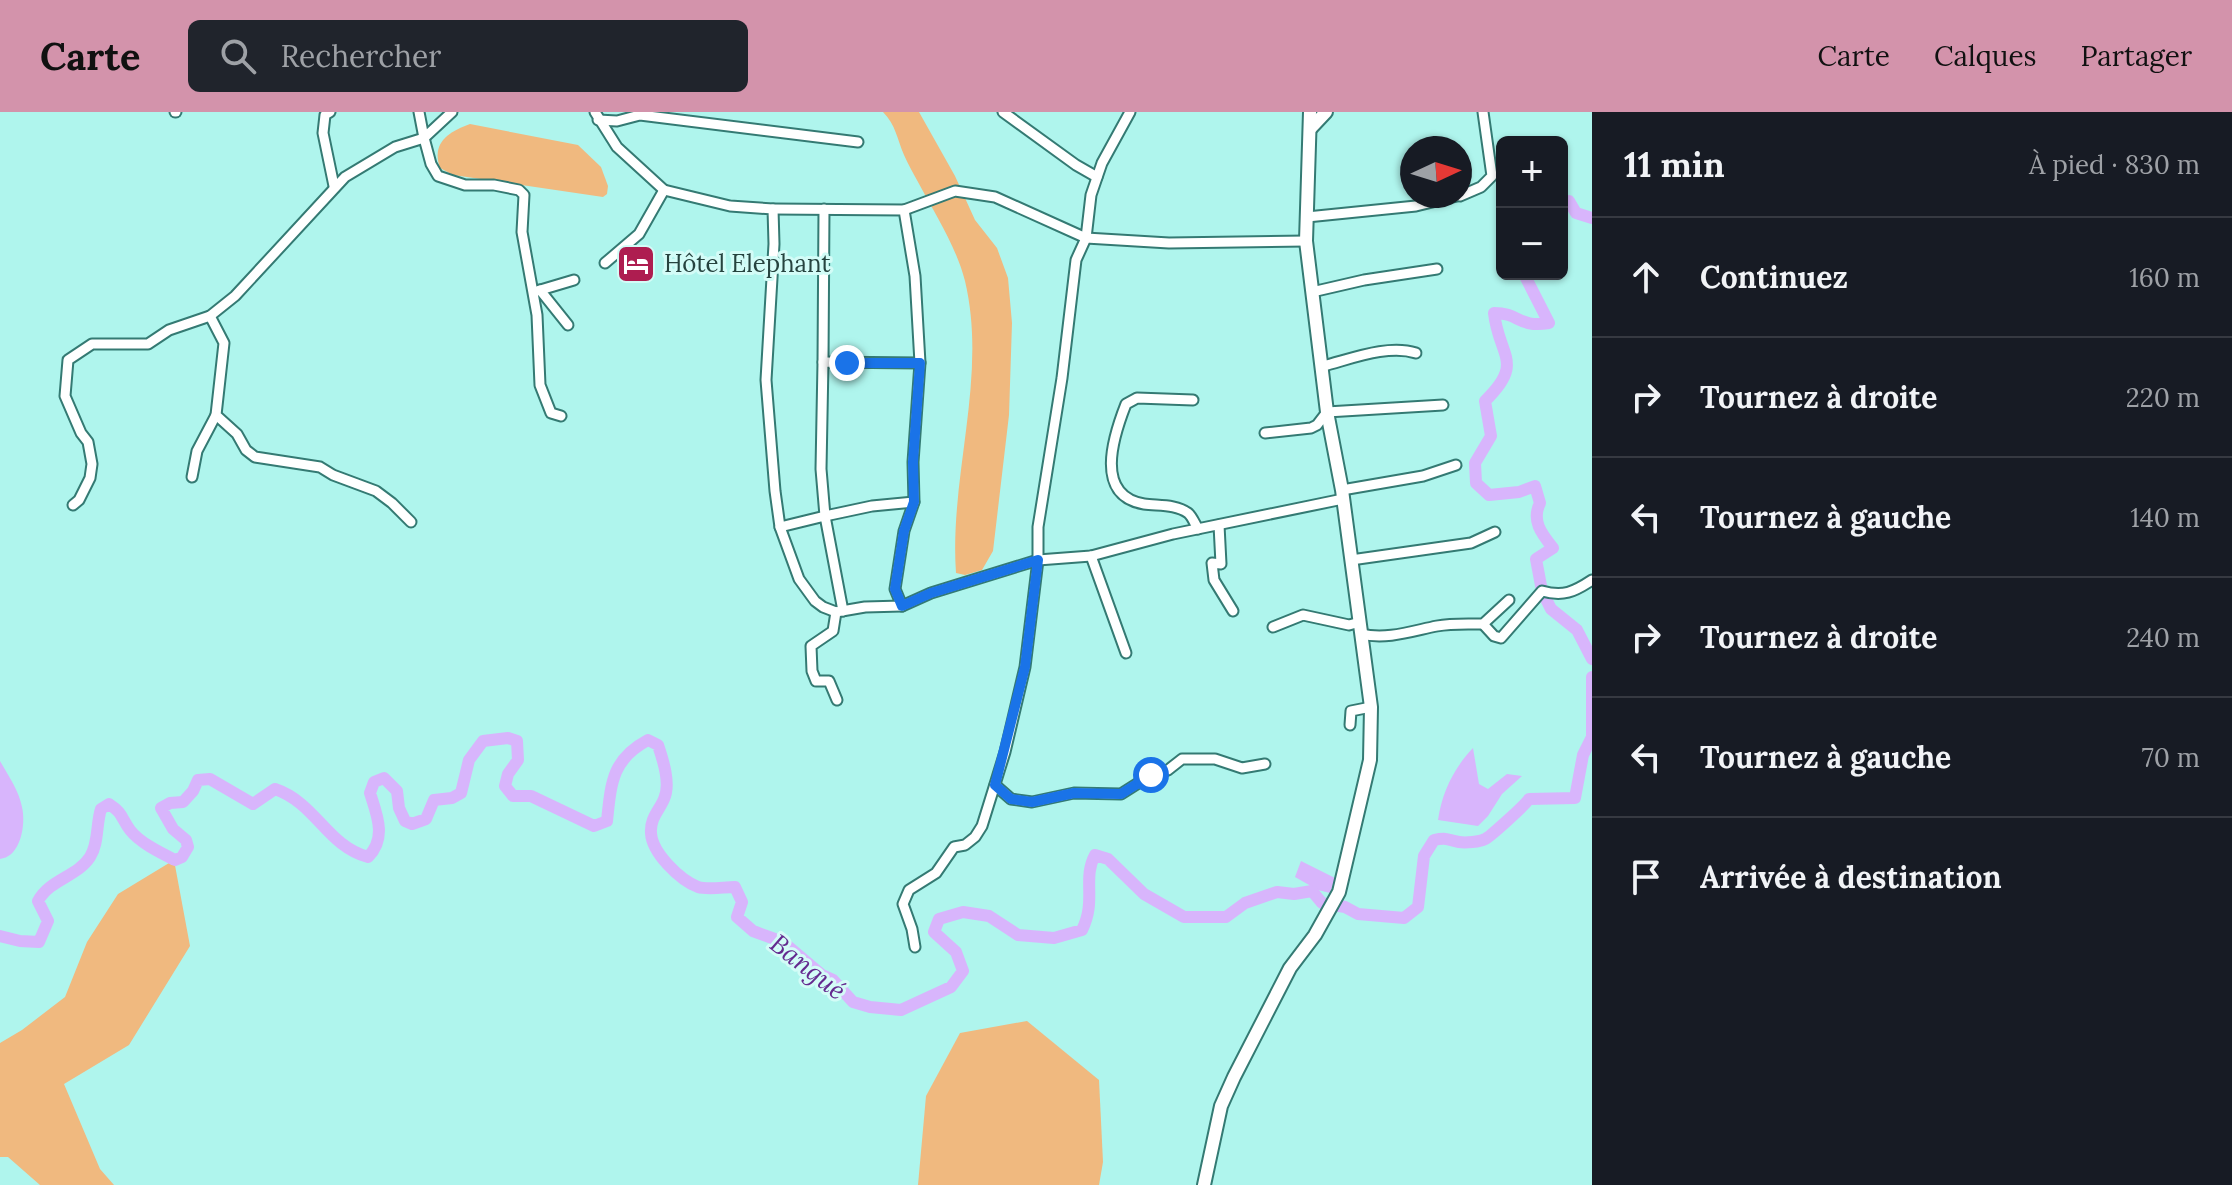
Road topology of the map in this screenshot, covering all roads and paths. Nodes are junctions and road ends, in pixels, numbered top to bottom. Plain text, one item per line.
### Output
1 (419, 112) edge
2 (452, 112) edge
3 (1003, 112) edge
4 (1129, 112) edge
5 (1310, 112) edge
6 (1326, 112) edge
7 (1483, 112) edge
8 (326, 113) edge
9 (597, 116) edge
10 (1310, 129) junction
11 (424, 138) junction
12 (858, 142) dead end
13 (1097, 177) junction
14 (334, 186) junction
15 (664, 190) junction
16 (1472, 191) edge
17 (1400, 208) edge
18 (773, 209) junction
19 (824, 209) junction
20 (904, 210) junction
21 (1307, 217) junction
22 (1086, 238) junction
23 (1306, 241) junction
24 (605, 263) dead end
25 (1437, 269) dead end
26 (574, 280) dead end
27 (537, 291) junction
28 (1312, 292) junction
29 (210, 316) junction
30 (568, 325) dead end
31 (1416, 353) dead end
32 (823, 362) junction
33 (920, 363) junction
34 (1323, 366) junction
35 (1193, 400) dead end
36 (1443, 405) dead end
37 (1327, 412) junction
38 (216, 415) junction
39 (561, 416) dead end
40 (1265, 433) dead end
41 (1456, 465) dead end
42 (192, 477) dead end
43 (1342, 494) junction
44 (914, 502) junction
45 (73, 505) dead end
46 (825, 516) junction
47 (411, 522) dead end
48 (1219, 525) junction
49 (780, 527) junction
50 (1198, 529) junction
51 (1495, 532) dead end
52 (1091, 556) junction
53 (1038, 560) junction
54 (1351, 560) junction
55 (1592, 580) edge
56 (1509, 600) dead end
57 (902, 606) junction
58 (1233, 611) dead end
59 (840, 612) junction
60 (1483, 624) junction
61 (1273, 627) dead end
62 (1361, 628) junction
63 (1126, 653) dead end
64 (837, 700) dead end
65 (1371, 707) junction
66 (1350, 725) dead end
67 (1265, 764) dead end
68 (995, 785) junction
69 (915, 947) dead end
70 (1204, 1185) edge

1 - 11 street
2 - 11 street
3 - 13 street
4 - 13 street
5 - 10 main road
6 - 10 main road
7 - 16 street
8 - 14 street
9 - 12 street
9 - 15 street
10 - 21 main road
11 - 14 street
11 - 27 street
13 - 22 street
14 - 29 street
15 - 18 street
15 - 24 street
17 - 21 street
18 - 19 street
18 - 49 street
19 - 20 street
19 - 32 street
20 - 22 street
20 - 33 street
21 - 23 main road
22 - 23 street
22 - 53 street
23 - 28 main road
25 - 28 street
26 - 27 street
27 - 30 street
27 - 39 street
28 - 34 main road
29 - 38 street
29 - 45 street
31 - 34 street
32 - 33 street
32 - 46 street
33 - 44 street
34 - 37 main road
35 - 50 street
36 - 37 street
37 - 40 street
37 - 43 main road
38 - 42 street
38 - 47 street
41 - 43 street
43 - 48 street
43 - 54 main road
44 - 46 street
44 - 57 street
46 - 49 street
46 - 59 street
48 - 50 street
48 - 58 street
49 - 59 street
50 - 52 street
51 - 54 street
52 - 53 street
52 - 63 street
53 - 57 street
53 - 68 street
54 - 62 main road
55 - 60 street
56 - 60 street
57 - 59 street
59 - 64 street
60 - 62 street
61 - 62 street
62 - 65 main road
65 - 66 street
65 - 70 main road
67 - 68 street
68 - 69 street

